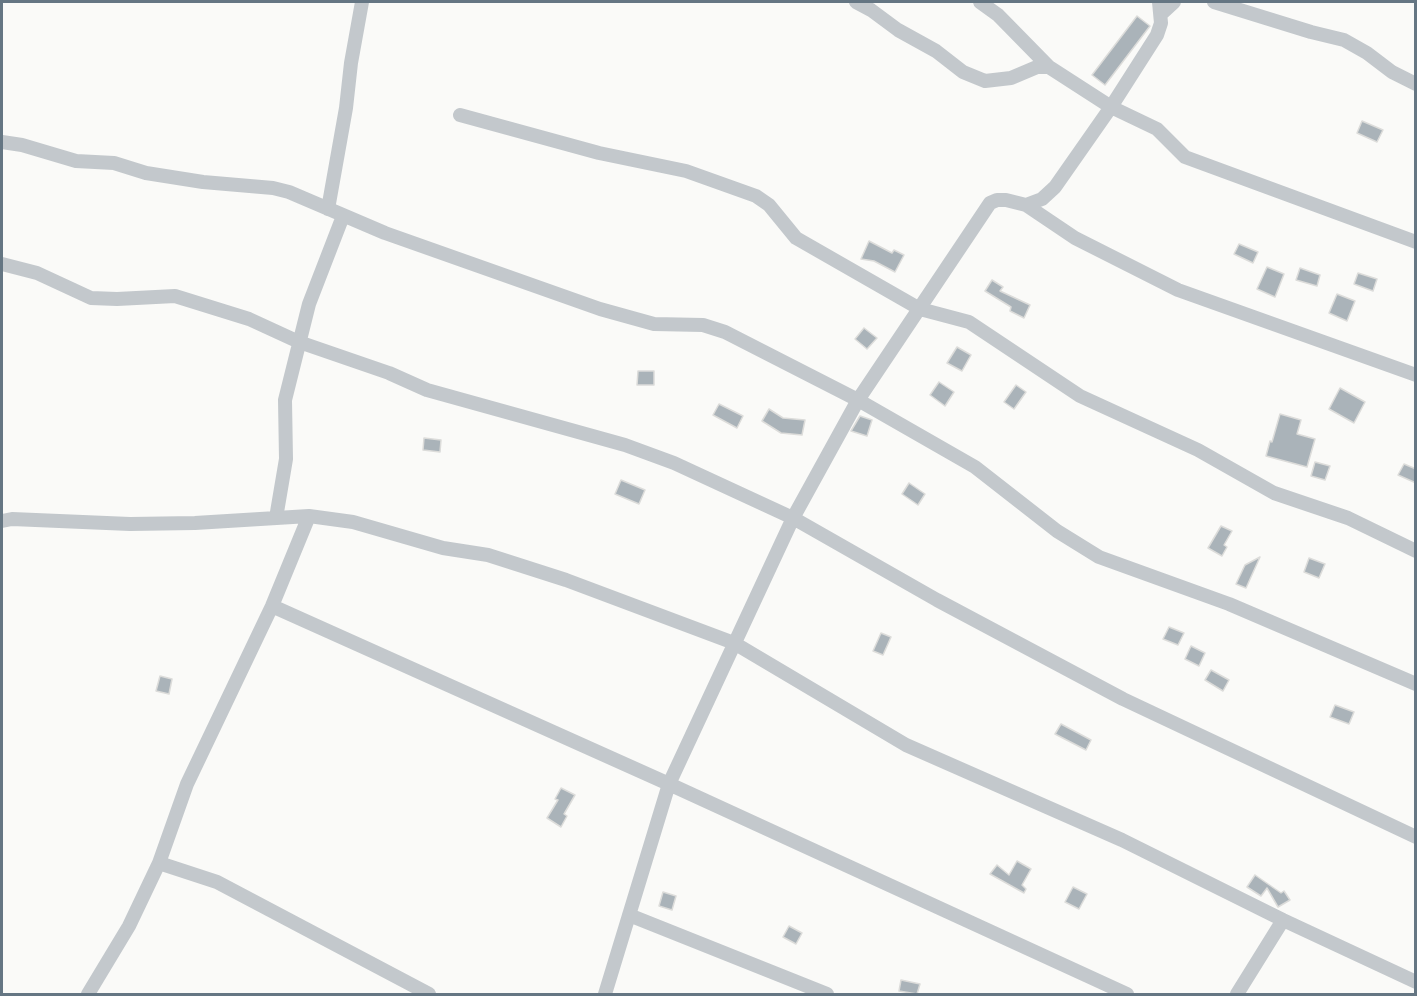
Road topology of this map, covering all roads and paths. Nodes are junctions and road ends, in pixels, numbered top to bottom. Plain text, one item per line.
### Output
1 (362, 2) edge
2 (856, 2) edge
3 (980, 2) edge
4 (1174, 2) edge
5 (1214, 2) edge
6 (1160, 8) edge
7 (1049, 67) junction
8 (1416, 84) edge
9 (1111, 107) junction
10 (460, 115) dead end
11 (2, 142) edge
12 (1026, 205) junction
13 (328, 209) junction
14 (343, 216) junction
15 (1416, 242) edge
16 (2, 264) edge
17 (920, 309) junction
18 (299, 342) junction
19 (1416, 375) edge
20 (858, 400) junction
21 (309, 516) junction
22 (276, 518) junction
23 (793, 518) junction
24 (2, 521) edge
25 (1416, 551) edge
26 (272, 606) junction
27 (734, 643) junction
28 (1416, 684) edge
29 (669, 784) junction
30 (1416, 837) edge
31 (159, 863) junction
32 (629, 915) junction
33 (1283, 920) junction
34 (1416, 982) edge
35 (88, 994) edge
36 (429, 994) edge
37 (605, 994) edge
38 (827, 994) edge
39 (1127, 994) edge
40 (1237, 994) edge

1 - 13 street
2 - 7 street
3 - 7 street
4 - 6 street
5 - 8 street
6 - 9 street
7 - 9 street
9 - 12 street
9 - 15 street
10 - 17 street
11 - 13 street
12 - 17 street
12 - 19 street
13 - 14 street
14 - 18 street
14 - 20 street
16 - 18 street
17 - 20 street
17 - 25 street
18 - 22 street
18 - 23 street
20 - 23 street
20 - 28 street
21 - 22 street
21 - 26 street
21 - 27 street
22 - 24 street
23 - 27 street
23 - 30 street
26 - 29 street
26 - 31 street
27 - 29 street
27 - 33 street
29 - 32 street
29 - 39 street
31 - 35 street
31 - 36 street
32 - 37 street
32 - 38 street
33 - 34 street
33 - 40 street

